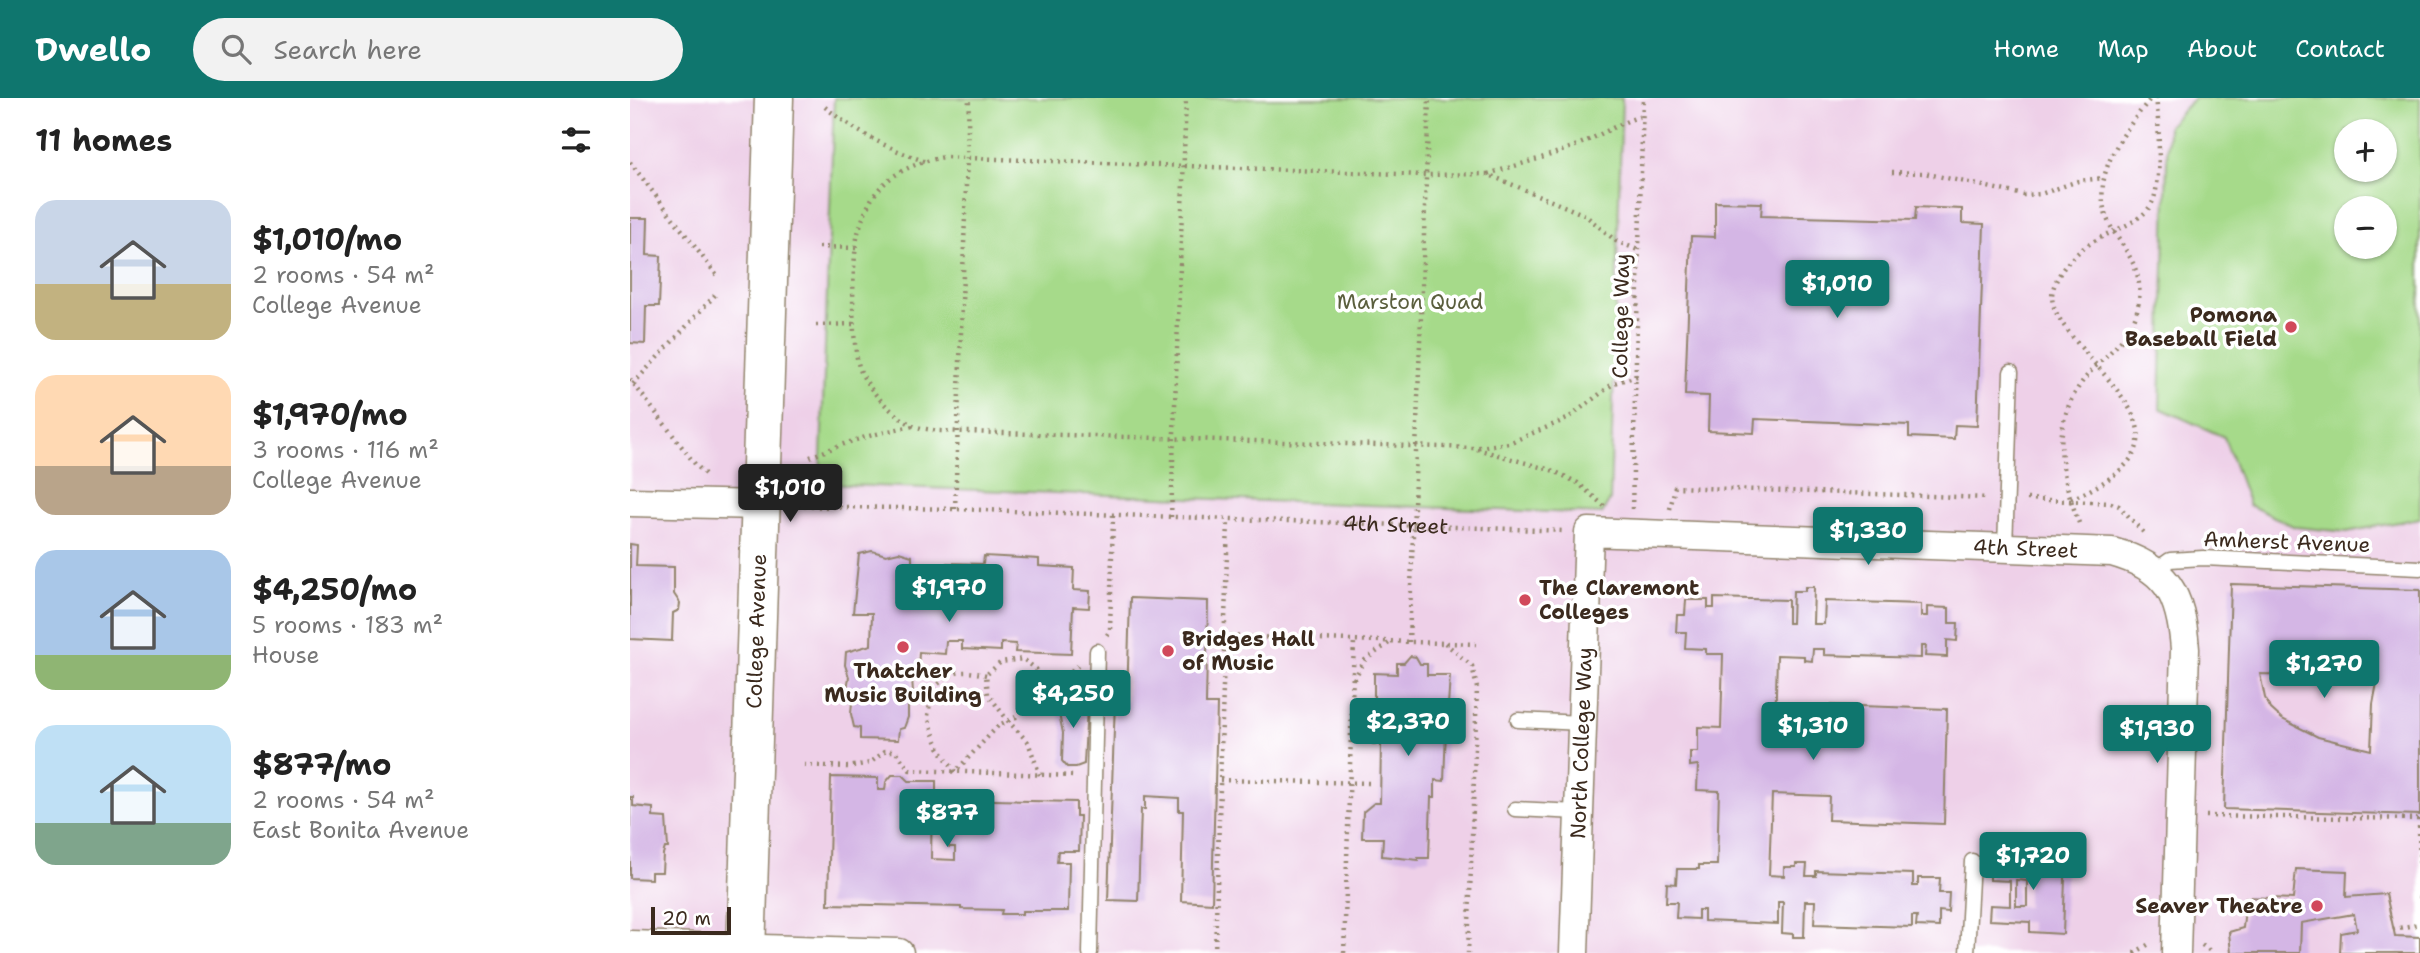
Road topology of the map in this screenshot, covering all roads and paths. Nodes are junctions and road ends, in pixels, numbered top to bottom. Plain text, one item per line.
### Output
1 (774, 98) edge
2 (969, 98) edge
3 (1186, 98) edge
4 (1429, 98) edge
5 (1643, 98) edge
6 (2151, 98) edge
7 (2156, 98) edge
8 (825, 107) dead end
9 (1642, 116) junction
10 (967, 158) junction
11 (925, 161) junction
12 (630, 162) edge
13 (1183, 167) junction
14 (1892, 172) dead end
15 (1488, 174) junction
16 (630, 175) edge
17 (639, 175) junction
18 (1425, 175) junction
19 (2104, 178) junction
20 (2113, 231) junction
21 (819, 247) dead end
22 (857, 248) junction
23 (1638, 250) junction
24 (718, 277) dead end
25 (717, 293) dead end
26 (855, 324) junction
27 (816, 325) dead end
28 (2097, 365) junction
29 (2011, 372) dead end
30 (1637, 376) junction
31 (632, 381) edge
32 (914, 426) junction
33 (958, 433) junction
34 (1172, 439) junction
35 (1417, 447) junction
36 (1473, 448) junction
37 (810, 457) dead end
38 (712, 481) dead end
39 (2006, 498) junction
40 (2070, 500) junction
41 (630, 502) edge
42 (761, 505) junction
43 (955, 509) junction
44 (1609, 511) dead end
45 (1620, 512) dead end
46 (1668, 514) dead end
47 (1113, 515) junction
48 (1171, 517) junction
49 (1228, 520) junction
50 (1415, 526) junction
51 (1589, 532) junction
52 (2005, 548) junction
53 (2088, 551) junction
54 (2163, 565) junction
55 (2420, 568) edge
56 (1223, 636) junction
57 (1354, 640) junction
58 (1392, 641) junction
59 (1409, 642) junction
60 (1445, 643) junction
61 (1476, 643) dead end
62 (1097, 651) junction
63 (986, 675) junction
64 (1043, 681) junction
65 (1352, 683) junction
66 (1518, 720) dead end
67 (1008, 721) junction
68 (1582, 723) junction
69 (804, 765) dead end
70 (955, 772) junction
71 (1040, 775) junction
72 (1093, 777) junction
73 (1220, 780) junction
74 (1349, 782) junction
75 (1371, 783) dead end
76 (1515, 809) dead end
77 (1578, 812) junction
78 (2180, 816) junction
79 (2420, 819) edge
80 (1972, 861) dead end
81 (2420, 901) edge
82 (2420, 924) edge
83 (2393, 929) dead end
84 (630, 946) edge
85 (746, 950) edge
86 (899, 953) edge
87 (1090, 953) edge
88 (1215, 953) edge
89 (1344, 953) edge
90 (1468, 953) edge
91 (1574, 953) edge
92 (1967, 953) edge
93 (2176, 953) edge

1 - 42 street, College Avenue
2 - 10 path
3 - 13 path
4 - 18 path
5 - 9 path, College Way
6 - 19 path
7 - 20 path
8 - 11 path
9 - 15 path
9 - 23 path, College Way
10 - 11 path
10 - 13 path
10 - 33 path
11 - 22 path
12 - 17 path
13 - 18 path
13 - 34 path
14 - 19 path
15 - 18 path
15 - 23 path
16 - 17 path
17 - 24 path
18 - 35 path
19 - 20 path
20 - 28 path
20 - 28 path
21 - 22 path
22 - 26 path
23 - 30 path, College Way
25 - 31 path
26 - 27 path
26 - 32 path
28 - 40 path
28 - 40 path
29 - 39 lane
30 - 36 path
30 - 45 path, College Way
31 - 38 path
32 - 33 path
32 - 37 path
33 - 34 path
33 - 43 path
34 - 35 path
34 - 48 path
35 - 36 path
35 - 50 path
36 - 44 path
39 - 40 path
39 - 46 path
39 - 52 lane
40 - 53 path
40 - 54 path
41 - 42 street
42 - 43 path, 4th Street
42 - 85 street, College Avenue
43 - 47 path, 4th Street
47 - 48 path, 4th Street
47 - 62 path
48 - 49 path, 4th Street
49 - 50 path, 4th Street
49 - 56 path
50 - 51 path, 4th Street
50 - 59 path
51 - 52 street, 4th Street
51 - 68 street, North College Way
52 - 53 street, 4th Street
53 - 54 street, 4th Street
54 - 55 lane, Amherst Avenue
54 - 78 street
56 - 57 path
56 - 73 path
57 - 58 path
57 - 65 path
58 - 59 path
58 - 65 path
59 - 60 path
60 - 61 path
60 - 90 path
62 - 64 path
62 - 72 lane
63 - 64 path
63 - 67 path
63 - 70 path
64 - 67 path
65 - 74 path
66 - 68 lane
67 - 70 path
67 - 71 path
68 - 77 street, North College Way
69 - 70 path
70 - 71 path
71 - 72 path
72 - 87 lane
73 - 74 path
73 - 88 path
74 - 75 path
74 - 89 path
76 - 77 lane
77 - 91 street, North College Way
78 - 79 path
78 - 93 street
79 - 81 path
80 - 92 lane
82 - 83 path
84 - 85 street
85 - 86 street

